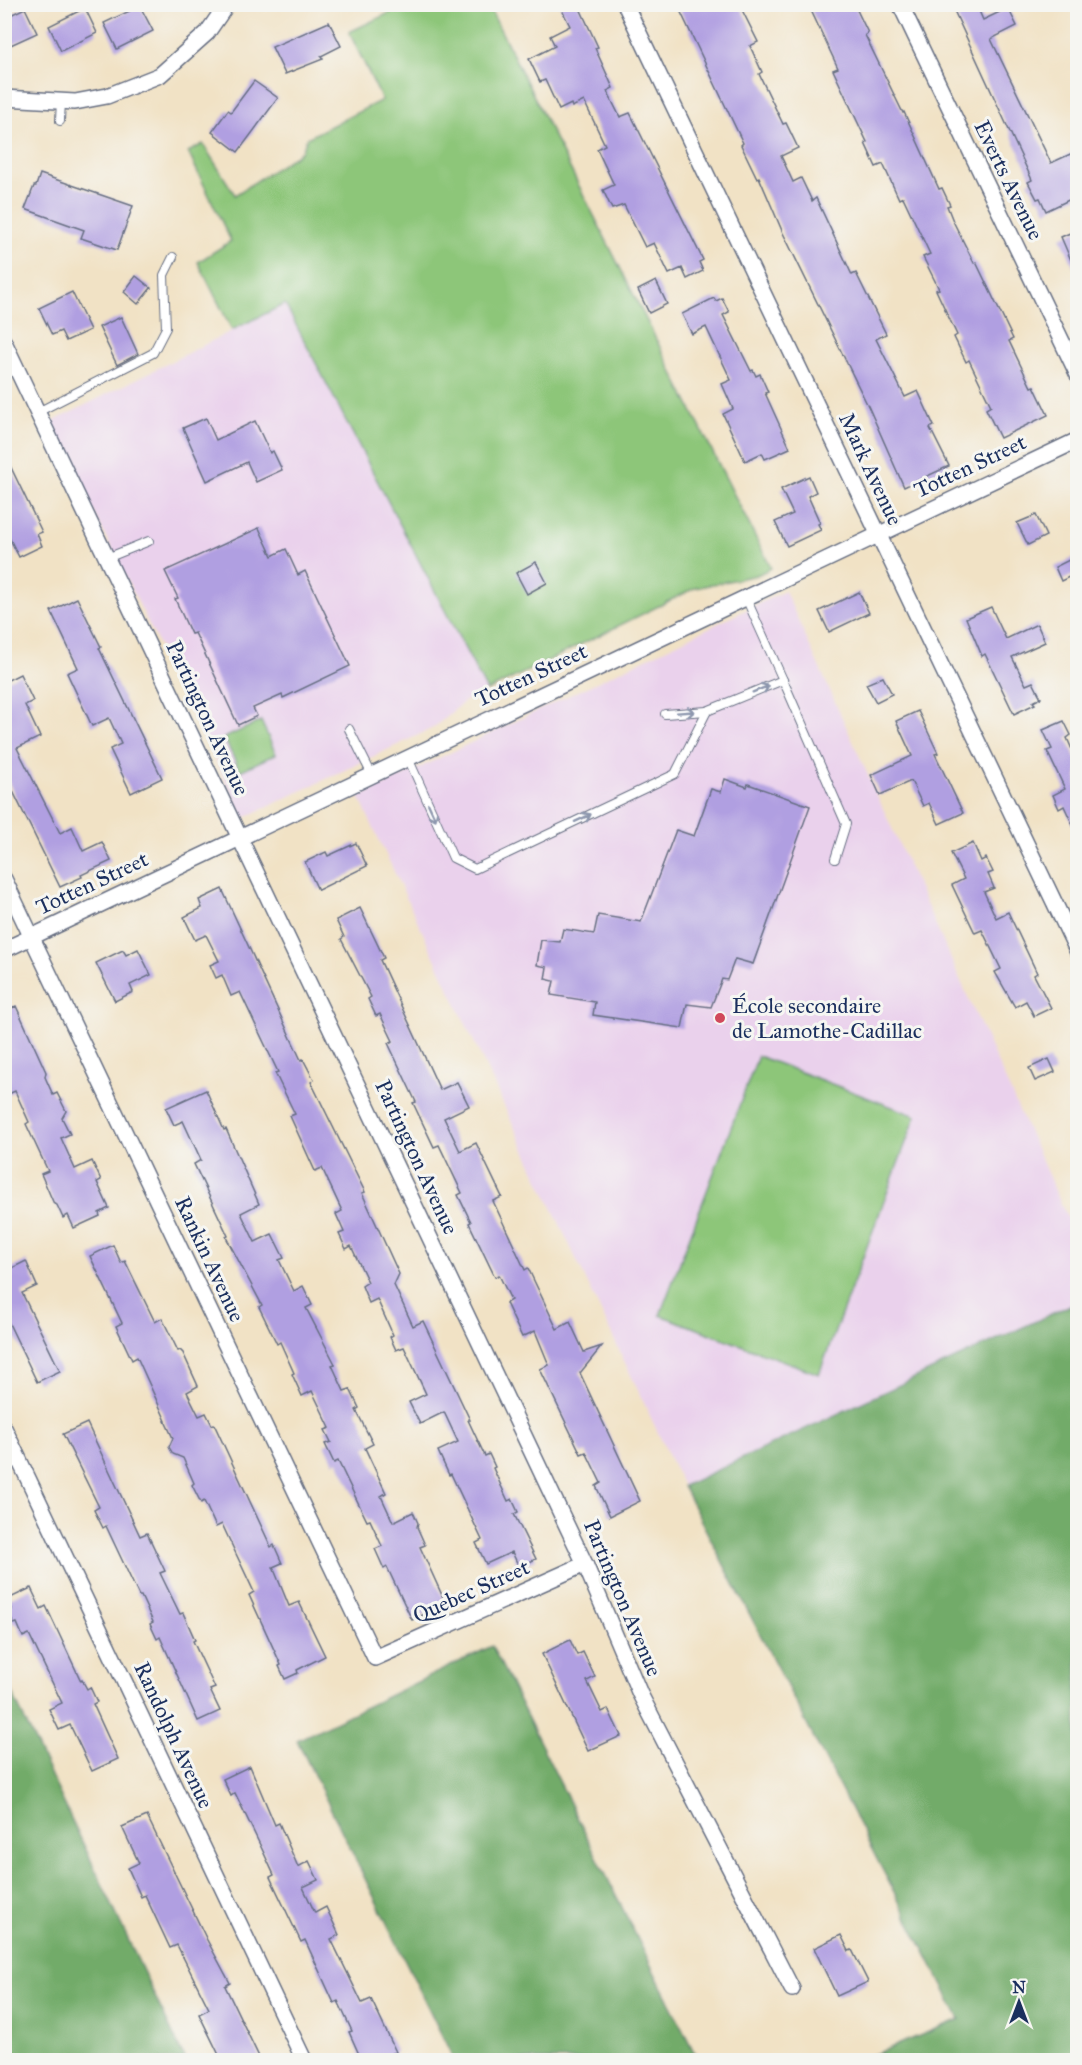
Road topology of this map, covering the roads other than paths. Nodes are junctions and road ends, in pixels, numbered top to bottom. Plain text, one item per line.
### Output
1 (227, 4) edge
2 (625, 4) edge
3 (900, 4) edge
4 (4, 98) edge
5 (61, 101) junction
6 (60, 121) dead end
7 (173, 257) dead end
8 (4, 342) edge
9 (1077, 375) edge
10 (38, 412) junction
11 (1077, 440) edge
12 (877, 535) junction
13 (149, 541) dead end
14 (108, 558) junction
15 (746, 598) junction
16 (783, 680) junction
17 (706, 711) junction
18 (665, 714) dead end
19 (350, 729) dead end
20 (408, 758) junction
21 (372, 775) junction
22 (240, 838) junction
23 (835, 859) dead end
24 (4, 879) edge
25 (32, 937) junction
26 (4, 950) edge
27 (1077, 952) edge
28 (4, 1428) edge
29 (585, 1564) junction
30 (375, 1658) joint
31 (792, 1989) dead end
32 (304, 2061) edge

1 - 5 street
2 - 12 street, Mark Avenue
3 - 9 street, Everts Avenue
4 - 5 street
5 - 6 lane
7 - 10 lane
8 - 10 street, Partington Avenue
10 - 14 street, Partington Avenue
11 - 12 street, Totten Street
12 - 15 street, Totten Street
12 - 27 street, Mark Avenue
13 - 14 lane
14 - 22 street, Partington Avenue
15 - 16 lane
15 - 20 street, Totten Street
17 -> 16 lane
16 - 23 lane
18 -> 17 lane
20 -> 17 lane
19 - 21 lane
20 - 21 street, Totten Street
21 - 22 street, Totten Street
22 - 25 street, Totten Street
22 - 29 street, Partington Avenue
24 - 25 street, Rankin Avenue
25 - 26 street, Totten Street
25 - 30 street, Rankin Avenue
28 - 32 street, Randolph Avenue
29 - 30 street, Quebec Street
29 - 31 street, Partington Avenue

